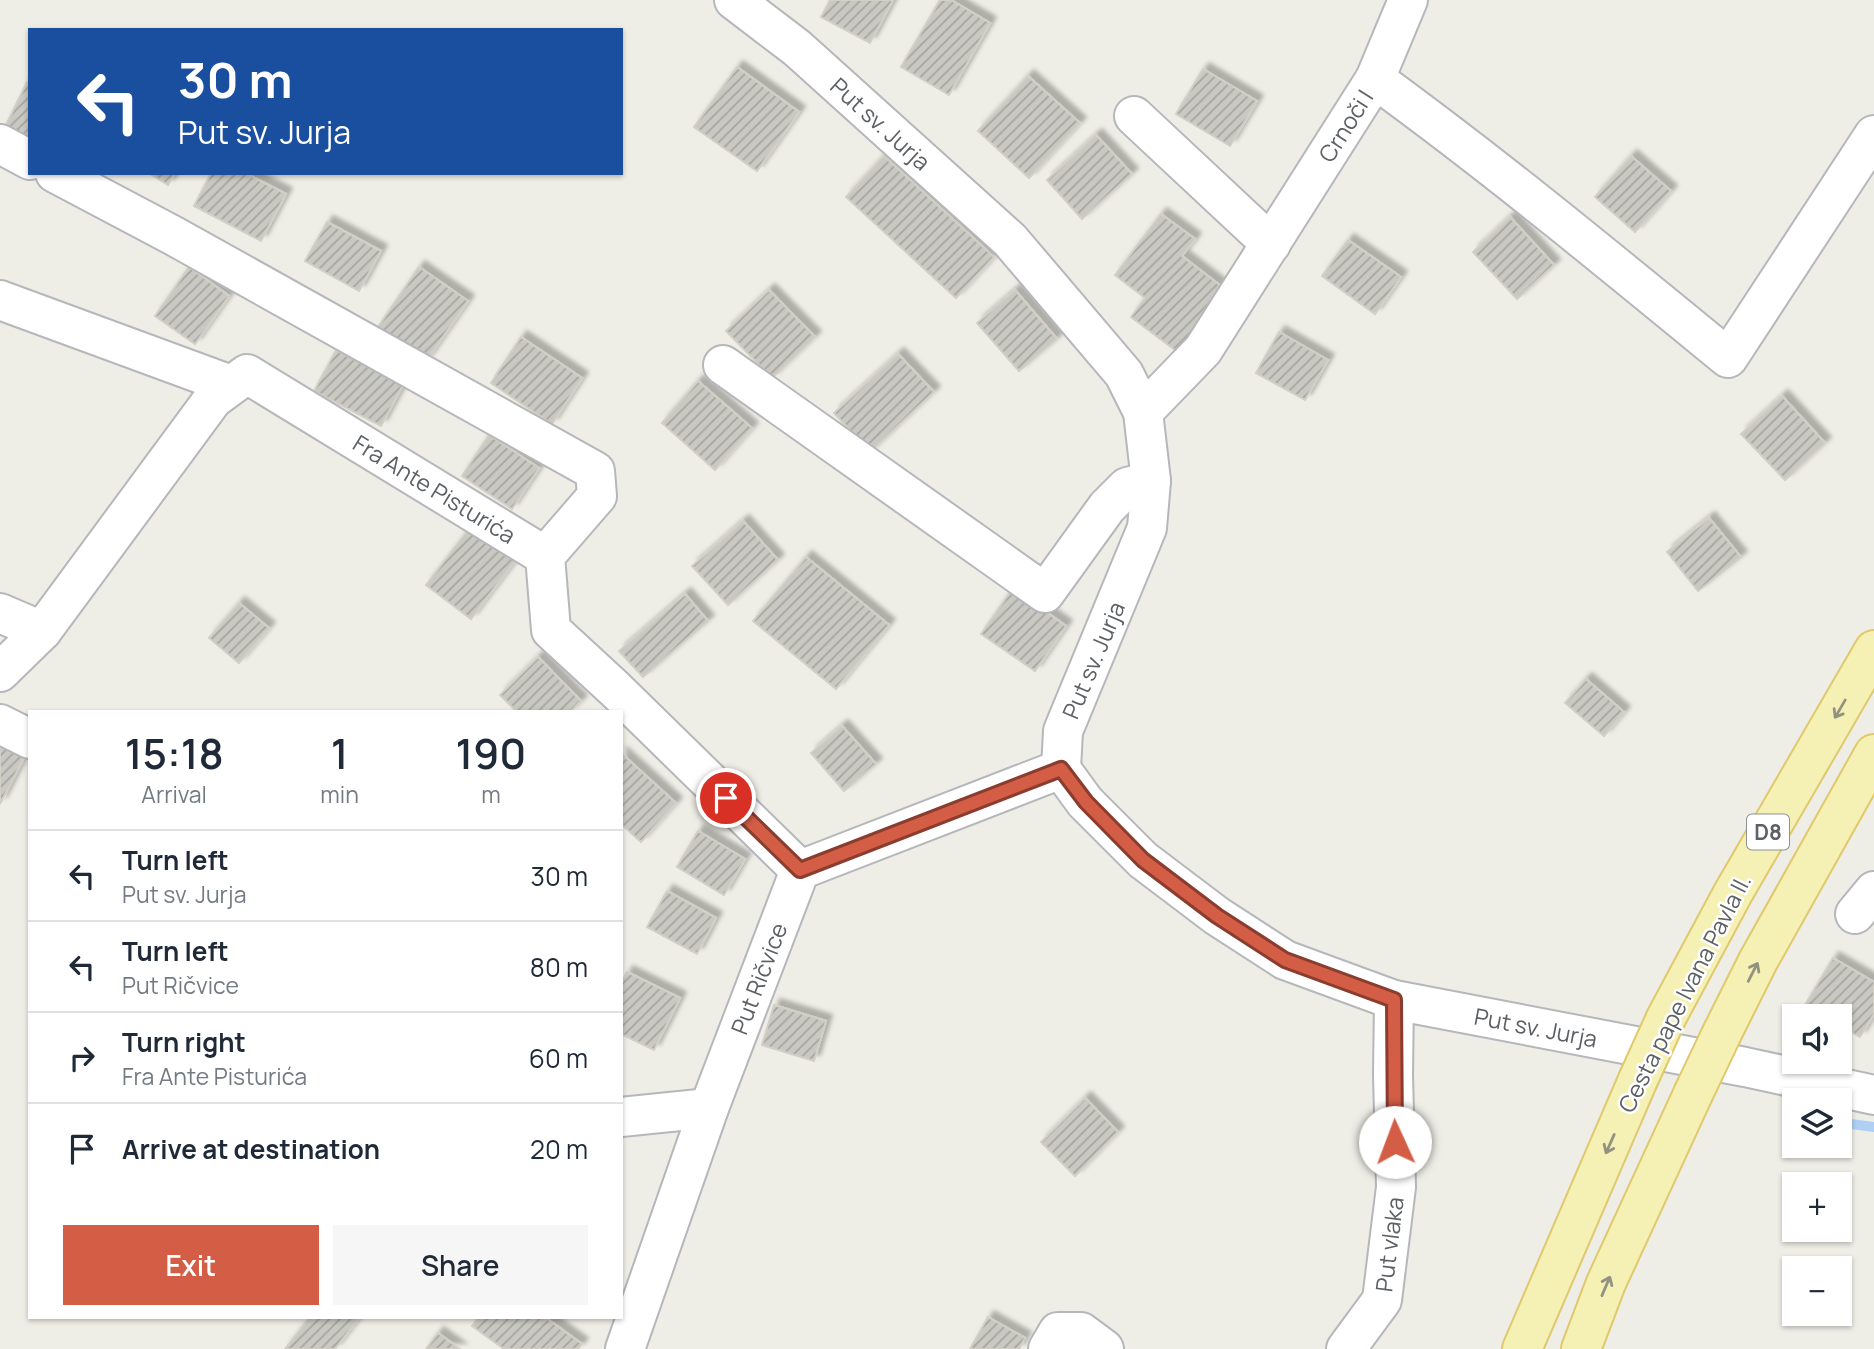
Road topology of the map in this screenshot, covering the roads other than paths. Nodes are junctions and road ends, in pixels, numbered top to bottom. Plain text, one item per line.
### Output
1 (734, 0) edge
2 (1408, 0) edge
3 (1375, 79) junction
4 (1134, 116) dead end
5 (1874, 135) edge
6 (0, 144) edge
7 (28, 159) edge
8 (59, 175) edge
9 (1270, 244) junction
10 (0, 300) edge
11 (723, 365) dead end
12 (231, 385) junction
13 (1143, 412) junction
14 (1151, 481) junction
15 (545, 556) junction
16 (0, 612) edge
17 (41, 631) junction
18 (1874, 650) edge
19 (0, 671) edge
20 (607, 701) edge
21 (623, 715) edge
22 (0, 724) edge
23 (28, 738) edge
24 (1874, 754) edge
25 (1061, 769) junction
26 (800, 870) junction
27 (1394, 1000) junction
28 (1874, 1096) edge
29 (709, 1108) junction
30 (623, 1117) edge
31 (625, 1349) edge
32 (1048, 1349) edge
33 (1104, 1349) edge
34 (1346, 1349) edge
35 (1522, 1349) edge
36 (1581, 1349) edge

1 - 13 street, Put sv. Jurja
2 - 3 street, Crnoči l
3 - 5 street
3 - 9 street, Crnoči l
4 - 9 street
6 - 7 street
8 - 15 street
9 - 13 street, Crnoči l
10 - 12 street
11 - 14 street
12 - 15 street, Fra Ante Pisturića
12 - 17 street
13 - 14 street, Put sv. Jurja
14 - 25 street, Put sv. Jurja
15 - 20 street
16 - 17 street
17 - 19 street
18 -> 35 main road, Cesta pape Ivana Pavla II. / D8, bridge
21 - 26 street
22 - 23 street
36 -> 24 main road, D8, bridge
25 - 26 street
25 - 27 street, Put sv. Jurja
26 - 29 street, Put Ričvice
27 - 28 street, Put sv. Jurja
27 - 34 street, Put vlaka
29 - 30 street
29 - 31 street, Put Ričvice
32 - 33 street

